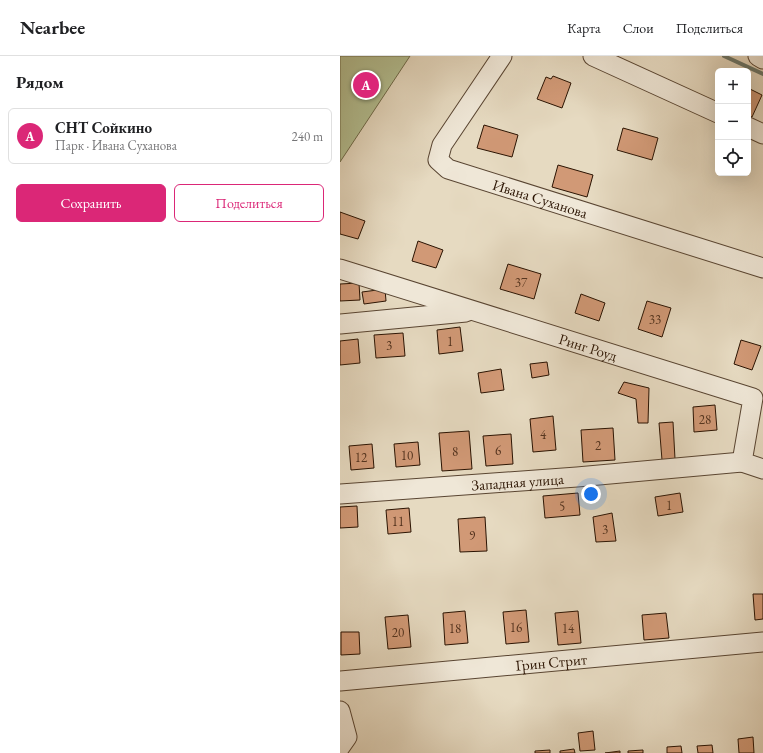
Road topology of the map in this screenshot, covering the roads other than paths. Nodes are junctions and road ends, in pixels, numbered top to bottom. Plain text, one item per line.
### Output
1 (502, 56) edge
2 (593, 56) edge
3 (758, 56) edge
4 (763, 58) edge
5 (715, 113) edge
6 (751, 128) edge
7 (763, 134) edge
8 (763, 268) edge
9 (340, 269) edge
10 (473, 311) junction
11 (340, 324) edge
12 (742, 462) junction
13 (763, 469) edge
14 (340, 494) edge
15 (763, 642) edge
16 (340, 681) edge
17 (340, 711) edge
18 (340, 747) edge

1 - 8 street, Ивана Суханова
2 - 5 street
3 - 4 street
6 - 7 street
9 - 10 street, Ринг Роуд
10 - 11 street
10 - 12 street, Ринг Роуд
12 - 13 street
12 - 14 street, Западная улица
15 - 16 street, Грин Стрит
17 - 18 street

